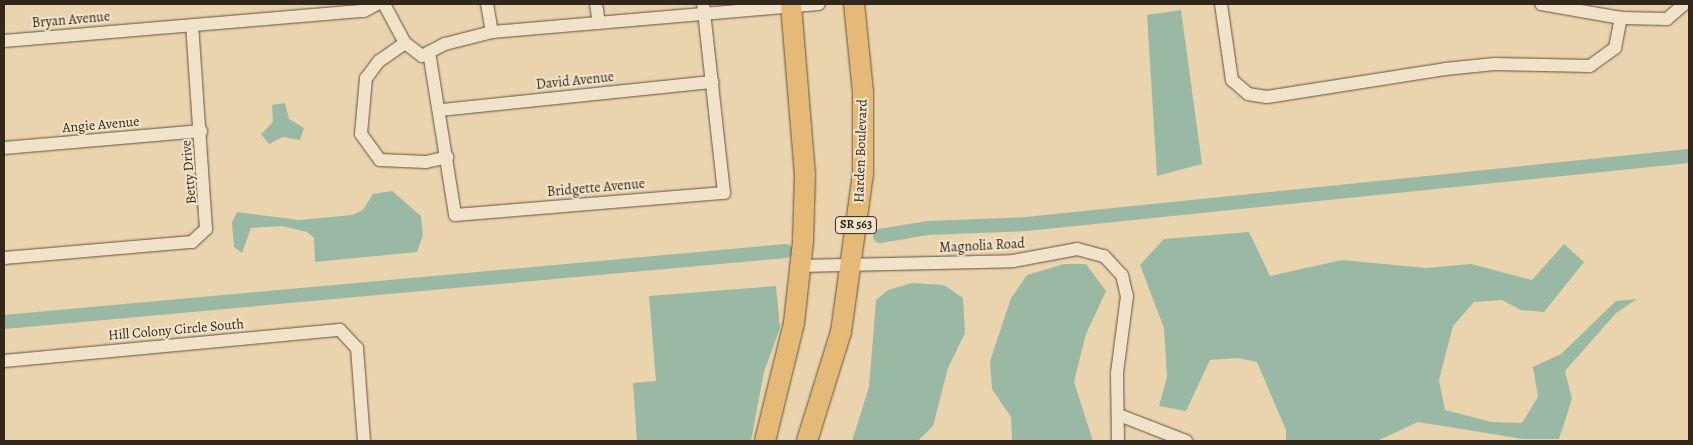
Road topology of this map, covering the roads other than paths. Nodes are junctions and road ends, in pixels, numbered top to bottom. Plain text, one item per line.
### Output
1 (377, 4) edge
2 (384, 4) edge
3 (487, 4) edge
4 (596, 4) edge
5 (819, 4) edge
6 (854, 4) edge
7 (1221, 4) edge
8 (1542, 4) edge
9 (1684, 4) edge
10 (791, 5) edge
11 (704, 9) edge
12 (1621, 18) junction
13 (599, 24) junction
14 (192, 25) junction
15 (492, 32) junction
16 (4, 41) edge
17 (405, 43) junction
18 (429, 52) junction
19 (712, 82) junction
20 (441, 110) junction
21 (201, 131) junction
22 (4, 148) edge
23 (448, 157) junction
24 (4, 258) edge
25 (800, 266) junction
26 (851, 267) junction
27 (4, 361) edge
28 (1119, 415) junction
29 (364, 441) edge
30 (765, 441) edge
31 (808, 441) edge
32 (1118, 441) edge
33 (1186, 441) edge

1 - 14 street, Bryan Avenue
2 - 17 street
3 - 15 street
4 - 13 street
5 - 10 street
6 - 26 main road, Harden Boulevard / SR 563
7 - 12 street
8 - 12 street
9 - 12 street
10 - 11 street
10 - 25 main road
11 - 13 street
11 - 19 street, Bridgette Avenue
13 - 15 street
14 - 16 street, Bryan Avenue
14 - 21 street, Betty Drive
15 - 18 street
17 - 18 street
17 - 23 street
18 - 20 street, Bridgette Avenue
19 - 20 street, David Avenue
19 - 23 street, Bridgette Avenue
20 - 23 street, Bridgette Avenue
21 - 22 street, Angie Avenue
21 - 24 street, Betty Drive
25 - 26 street, Magnolia Road
25 - 30 main road
26 - 28 street, Magnolia Road
26 - 31 main road, Harden Boulevard / SR 563
27 - 29 street, Hill Colony Circle South
28 - 32 street, Magnolia Road
28 - 33 street

